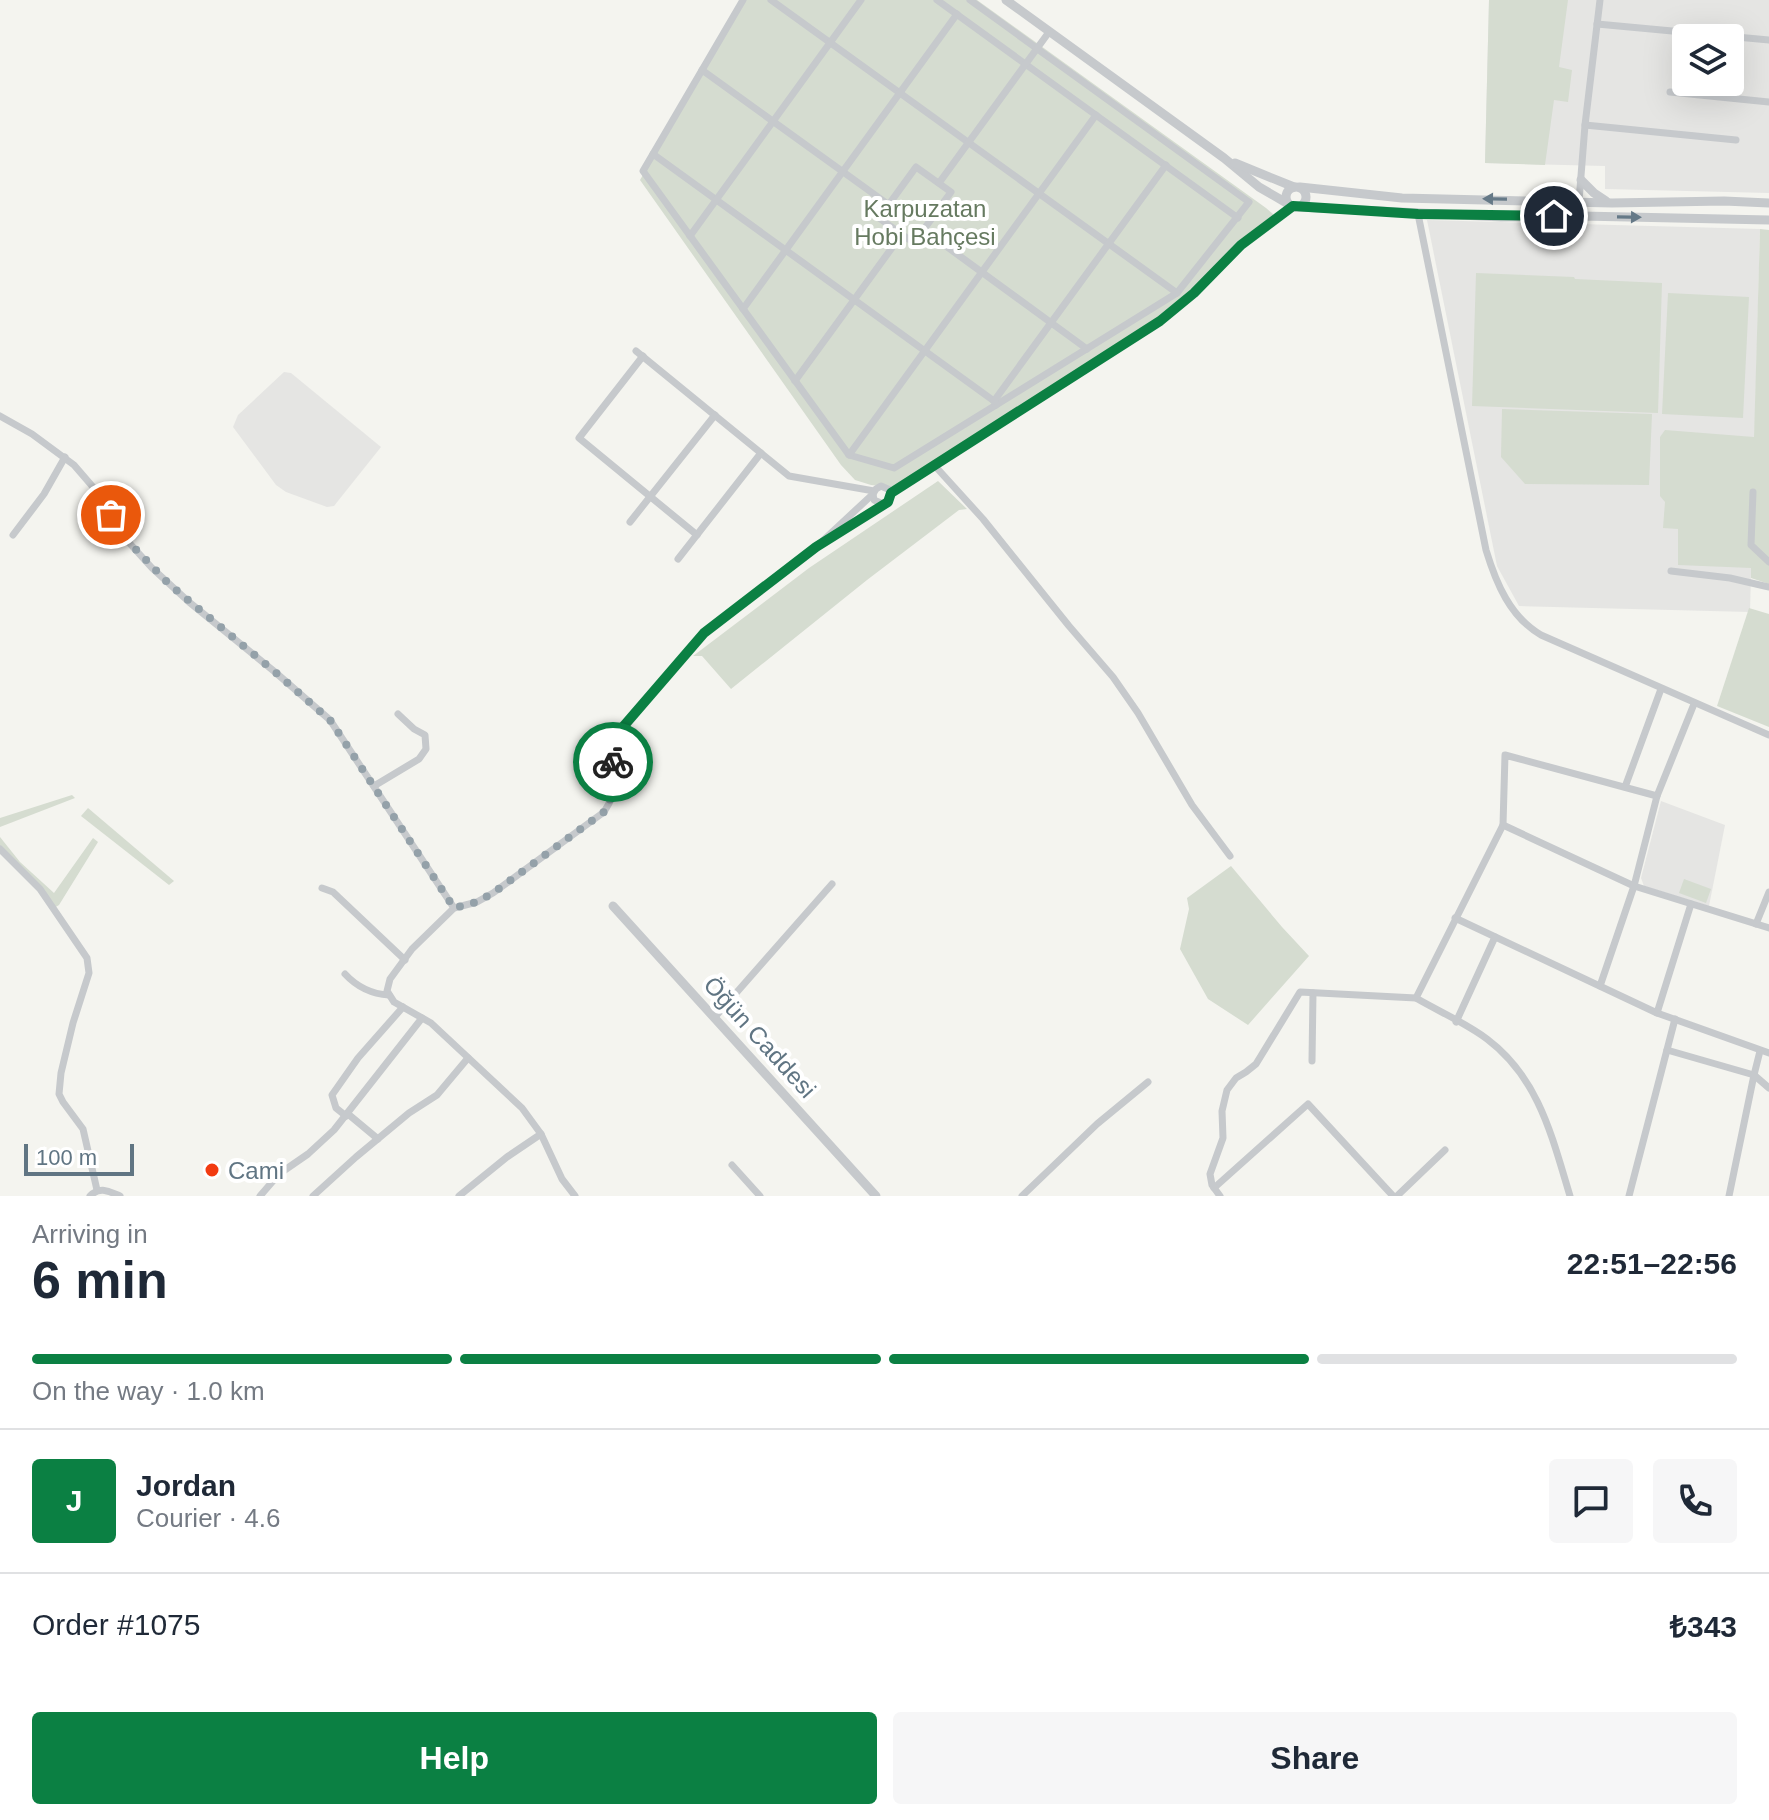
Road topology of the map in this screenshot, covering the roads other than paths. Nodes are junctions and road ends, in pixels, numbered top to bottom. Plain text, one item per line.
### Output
1 (743, 0) edge
2 (771, 0) edge
3 (861, 0) edge
4 (937, 0) edge
5 (970, 0) edge
6 (1006, 0) edge
7 (1600, 0) edge
8 (957, 14) junction
9 (1597, 24) junction
10 (1049, 32) junction
11 (1769, 40) edge
12 (830, 42) junction
13 (1037, 48) junction
14 (1026, 64) junction
15 (702, 70) junction
16 (1670, 92) dead end
17 (900, 93) junction
18 (1769, 102) edge
19 (1096, 115) junction
20 (773, 121) junction
21 (1585, 125) junction
22 (1154, 133) junction
23 (1736, 140) dead end
24 (968, 143) junction
25 (1143, 149) junction
26 (653, 154) junction
27 (1224, 158) junction
28 (1166, 165) junction
29 (843, 172) junction
30 (1581, 180) junction
31 (939, 183) junction
32 (1297, 187) junction
33 (1038, 193) junction
34 (716, 200) junction
35 (1579, 201) junction
36 (1609, 203) junction
37 (1769, 203) edge
38 (889, 205) junction
39 (1294, 206) junction
40 (1418, 214) junction
41 (1581, 216) junction
42 (1238, 218) junction
43 (1769, 220) edge
44 (924, 230) junction
45 (902, 234) junction
46 (690, 236) junction
47 (1108, 244) junction
48 (786, 250) junction
49 (981, 272) junction
50 (1177, 293) junction
51 (854, 300) junction
52 (743, 309) junction
53 (1051, 323) junction
54 (1087, 349) junction
55 (924, 350) junction
56 (795, 381) junction
57 (995, 403) junction
58 (715, 415) junction
59 (0, 416) edge
60 (761, 453) junction
61 (849, 455) junction
62 (65, 457) junction
63 (935, 466) junction
64 (1753, 492) dead end
65 (873, 493) junction
66 (891, 493) junction
67 (650, 497) junction
68 (883, 504) junction
69 (630, 522) dead end
70 (13, 535) dead end
71 (697, 535) junction
72 (816, 547) junction
73 (678, 559) dead end
74 (1769, 562) edge
75 (1671, 571) dead end
76 (1769, 587) edge
77 (1661, 689) junction
78 (1694, 704) junction
79 (398, 714) dead end
80 (1769, 735) edge
81 (374, 786) junction
82 (1625, 787) junction
83 (1657, 796) junction
84 (1503, 825) junction
85 (0, 849) edge
86 (1230, 856) dead end
87 (832, 884) dead end
88 (1634, 886) junction
89 (322, 888) dead end
90 (1769, 892) edge
91 (1691, 904) junction
92 (613, 906) dead end
93 (454, 908) junction
94 (1455, 918) junction
95 (1756, 924) junction
96 (1769, 928) edge
97 (1495, 937) junction
98 (405, 960) junction
99 (345, 974) dead end
100 (1600, 986) junction
101 (1313, 993) junction
102 (389, 995) junction
103 (1416, 998) junction
104 (403, 1007) junction
105 (1657, 1013) junction
106 (715, 1017) junction
107 (422, 1018) junction
108 (1675, 1019) junction
109 (1456, 1022) junction
110 (1667, 1050) junction
111 (1765, 1052) edge
112 (468, 1058) junction
113 (1312, 1061) dead end
114 (1754, 1075) junction
115 (1148, 1082) dead end
116 (1769, 1088) edge
117 (347, 1115) junction
118 (541, 1134) junction
119 (378, 1139) junction
120 (1445, 1150) dead end
121 (732, 1165) dead end
122 (1214, 1188) junction
123 (94, 1193) edge
124 (120, 1196) edge
125 (260, 1196) edge
126 (313, 1196) edge
127 (459, 1196) edge
128 (575, 1196) edge
129 (760, 1196) edge
130 (876, 1196) edge
131 (1022, 1196) edge
132 (1220, 1196) edge
133 (1395, 1196) edge
134 (1570, 1196) edge
135 (1629, 1196) edge
136 (1729, 1196) edge

1 - 15 street
2 - 12 street
3 - 12 street
4 - 8 street
5 - 13 street
6 - 10 street
7 - 9 street
8 - 14 street
8 - 17 street
9 - 11 street
9 - 21 street
10 - 13 street
10 - 27 street
12 - 17 street
12 - 20 street
13 - 14 street
13 - 22 street
14 - 19 street
14 - 24 street
15 - 20 street
15 - 26 street
16 - 18 street
17 - 24 street
17 - 29 street
19 - 25 street
19 - 33 street
20 - 29 street
20 - 34 street
21 - 23 street
21 - 30 street
22 - 25 street
22 - 42 street
24 - 31 street
24 - 33 street
25 - 28 street
26 - 34 street
26 - 46 street
27 - 32 street
27 - 39 street
28 - 42 street
28 - 47 street
29 - 38 street
29 - 48 street
30 - 35 street
30 - 36 street
31 - 38 street
31 - 44 street
35 -> 32 street
32 - 39 street
32 - 39 street
33 - 47 street
33 - 49 street
34 - 46 street
34 - 48 street
35 - 36 street
35 - 41 street
36 - 37 street
38 - 45 street
39 - 40 street
39 - 63 street
40 - 41 street
40 - 77 street
41 -> 43 street
42 - 50 street
44 - 45 street
44 - 49 street
45 - 51 street
46 - 52 street
47 - 50 street
47 - 53 street
48 - 51 street
48 - 52 street
49 - 53 street
49 - 55 street
50 - 54 street
51 - 55 street
51 - 56 street
52 - 56 street
53 - 54 street
53 - 57 street
54 - 57 street
55 - 57 street
55 - 61 street
56 - 61 street
57 - 61 street
58 - 60 street
58 - 67 street
58 - 67 street
59 - 62 street
60 - 65 street
60 - 71 street
62 - 70 street
62 - 81 street
63 - 66 street
63 - 86 street
64 - 74 street
65 - 66 street
65 - 68 street
65 - 72 street
66 - 68 street
67 - 69 street
67 - 71 street
68 - 72 street
71 - 73 street
72 - 93 street
75 - 76 street
77 - 78 street
77 - 82 street
78 - 80 street
78 - 83 street
79 - 81 street
81 - 93 street
82 - 83 street
82 - 84 street
83 - 88 street
84 - 88 street
84 - 94 street
85 - 123 street
87 - 106 street
88 - 91 street
88 - 100 street
89 - 98 street
90 - 95 street
91 - 95 street
91 - 105 street
92 - 106 street, Öğün Caddesi
93 - 98 street
94 - 97 street
94 - 103 street
95 - 96 street
97 - 100 street
97 - 109 street
98 - 102 street
99 - 102 street
100 - 105 street
101 - 103 street
101 - 113 street
101 - 122 street
102 - 104 street
103 - 109 street
104 - 107 street
104 - 117 street
105 - 108 street
106 - 130 street, Öğün Caddesi
107 - 112 street
107 - 117 street
108 - 110 street
108 - 111 street
109 - 134 street
110 - 114 street
110 - 135 street
111 - 114 street
112 - 118 street
112 - 119 street
114 - 116 street
114 - 136 street
115 - 131 street
117 - 119 street
117 - 125 street
118 - 127 street
118 - 128 street
119 - 126 street
120 - 133 street
121 - 129 street
122 - 132 street
122 - 133 street
123 - 124 street

